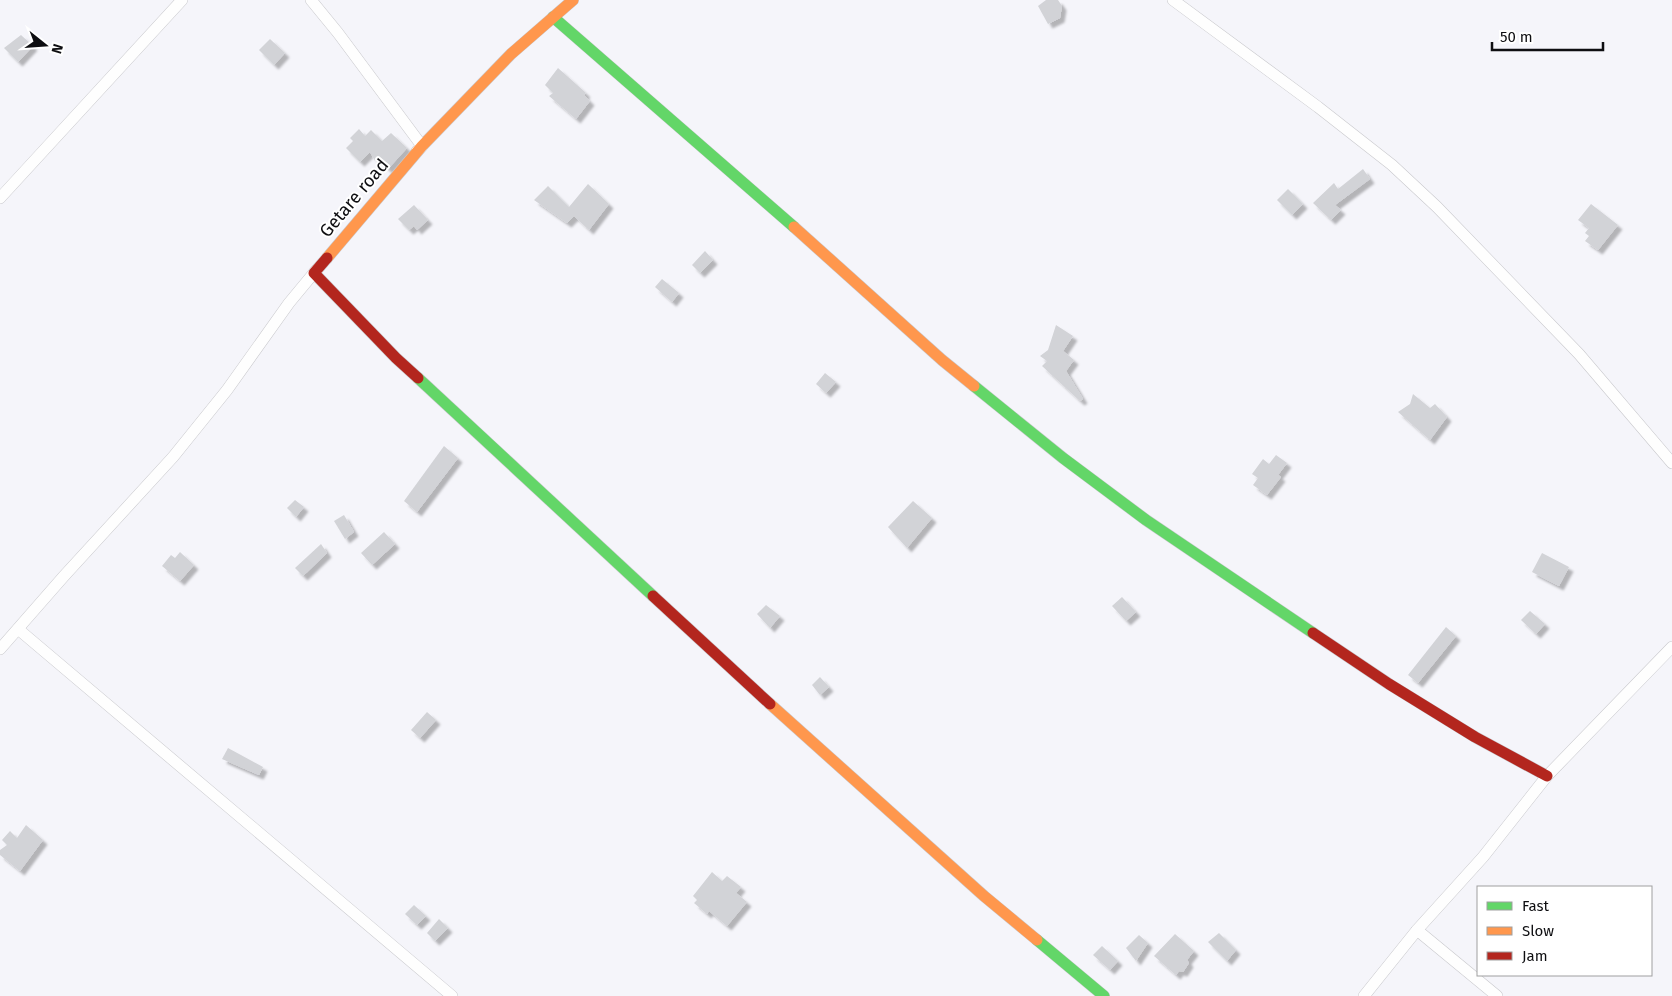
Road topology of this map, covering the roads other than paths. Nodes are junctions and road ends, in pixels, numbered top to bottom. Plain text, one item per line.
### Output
1 (180, 0) edge
2 (310, 0) edge
3 (573, 0) edge
4 (1172, 0) edge
5 (553, 17) junction
6 (422, 146) junction
7 (0, 198) edge
8 (314, 273) junction
9 (1672, 463) edge
10 (18, 629) junction
11 (1672, 647) edge
12 (0, 649) edge
13 (1547, 776) junction
14 (1417, 930) junction
15 (452, 996) edge
16 (1104, 996) edge
17 (1364, 996) edge
18 (1496, 996) edge

1 - 7 street
2 - 6 street
3 - 5 street, Getare road
4 - 9 street
5 - 6 street, Getare road
5 - 13 street
6 - 8 street, Getare road
8 - 10 street
8 - 16 street
10 - 12 street
10 - 15 street
11 - 13 street
13 - 14 street
14 - 17 street
14 - 18 street

